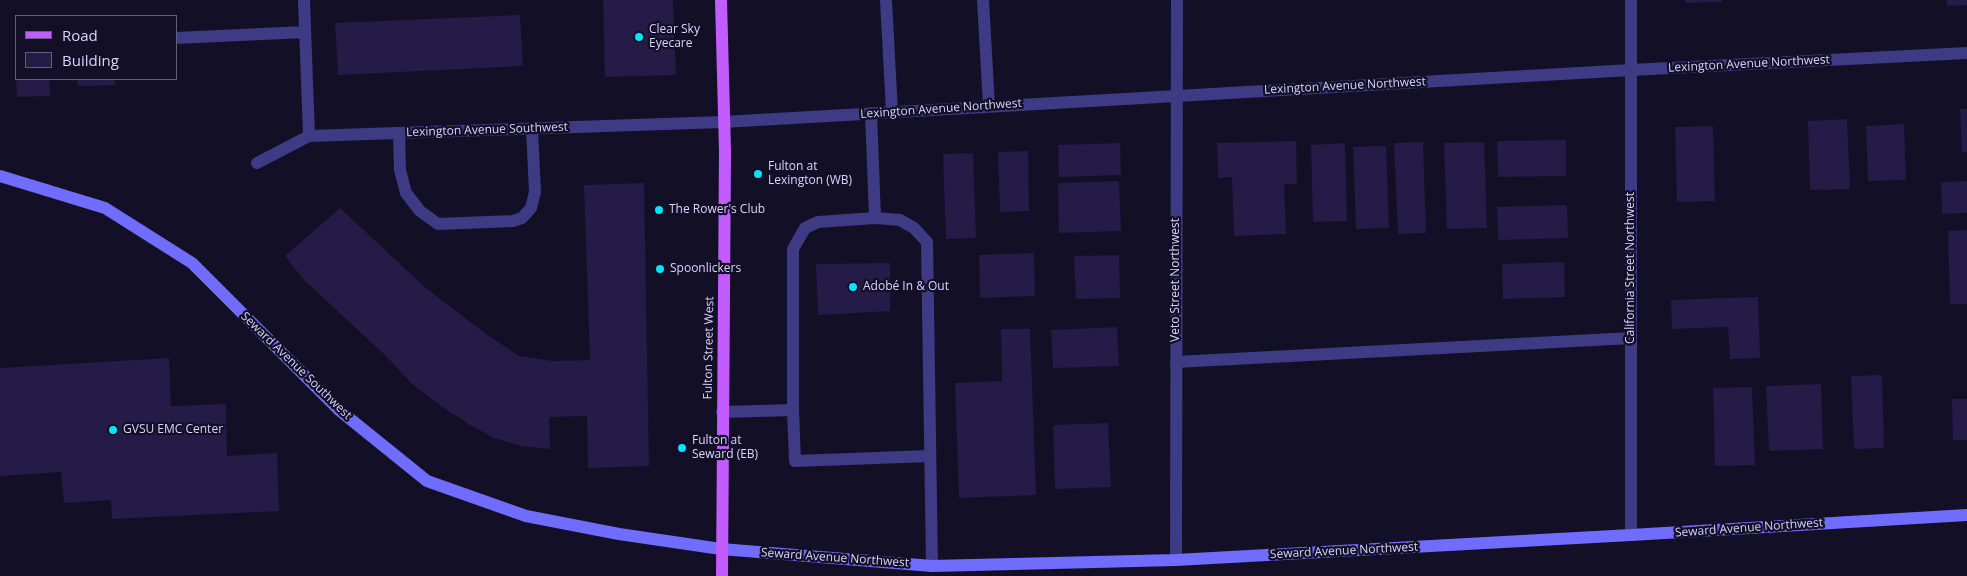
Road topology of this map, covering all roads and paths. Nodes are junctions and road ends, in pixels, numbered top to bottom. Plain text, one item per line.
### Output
1 (304, 0) edge
2 (721, 0) edge
3 (886, 0) edge
4 (983, 0) edge
5 (1177, 0) edge
6 (1631, 0) edge
7 (305, 32) junction
8 (178, 38) edge
9 (1967, 53) edge
10 (1631, 70) junction
11 (1176, 96) junction
12 (989, 106) junction
13 (892, 112) junction
14 (871, 114) junction
15 (723, 122) junction
16 (532, 129) junction
17 (400, 133) junction
18 (309, 136) junction
19 (257, 163) dead end
20 (0, 176) edge
21 (875, 218) junction
22 (1631, 338) junction
23 (1176, 362) junction
24 (793, 410) junction
25 (722, 412) junction
26 (930, 456) junction
27 (1967, 515) edge
28 (1631, 535) junction
29 (721, 549) junction
30 (1176, 560) junction
31 (932, 566) junction
32 (722, 576) edge

1 - 7 street
2 - 15 main road, Fulton Street West
3 - 13 street
4 - 12 street
5 - 11 street, Veto Street Northwest
6 - 10 street, California Street Northwest
7 - 8 street
7 - 18 street
9 - 10 street, Lexington Avenue Northwest
10 - 11 street, Lexington Avenue Northwest
10 - 22 street, California Street Northwest
11 - 12 street, Lexington Avenue Northwest
11 - 23 street, Veto Street Northwest
12 - 13 street, Lexington Avenue Northwest
13 - 14 street, Lexington Avenue Northwest
14 - 15 street, Lexington Avenue Northwest
14 - 21 street
15 - 16 street, Lexington Avenue Southwest
15 - 25 main road, Fulton Street West
16 - 17 street, Lexington Avenue Southwest
16 - 17 street
17 - 18 street, Lexington Avenue Southwest
18 - 19 street, Lexington Avenue Southwest
20 - 29 street, Seward Avenue Southwest
21 - 24 street
21 - 26 street
22 - 23 street
22 - 28 street, California Street Northwest
23 - 30 street, Veto Street Northwest
24 - 25 street
24 - 26 street
25 - 29 main road, Fulton Street West
26 - 31 street
27 - 28 street, Seward Avenue Northwest
28 - 30 street, Seward Avenue Northwest
29 - 31 street, Seward Avenue Northwest
29 - 32 main road, Fulton Street West
30 - 31 street, Seward Avenue Northwest

